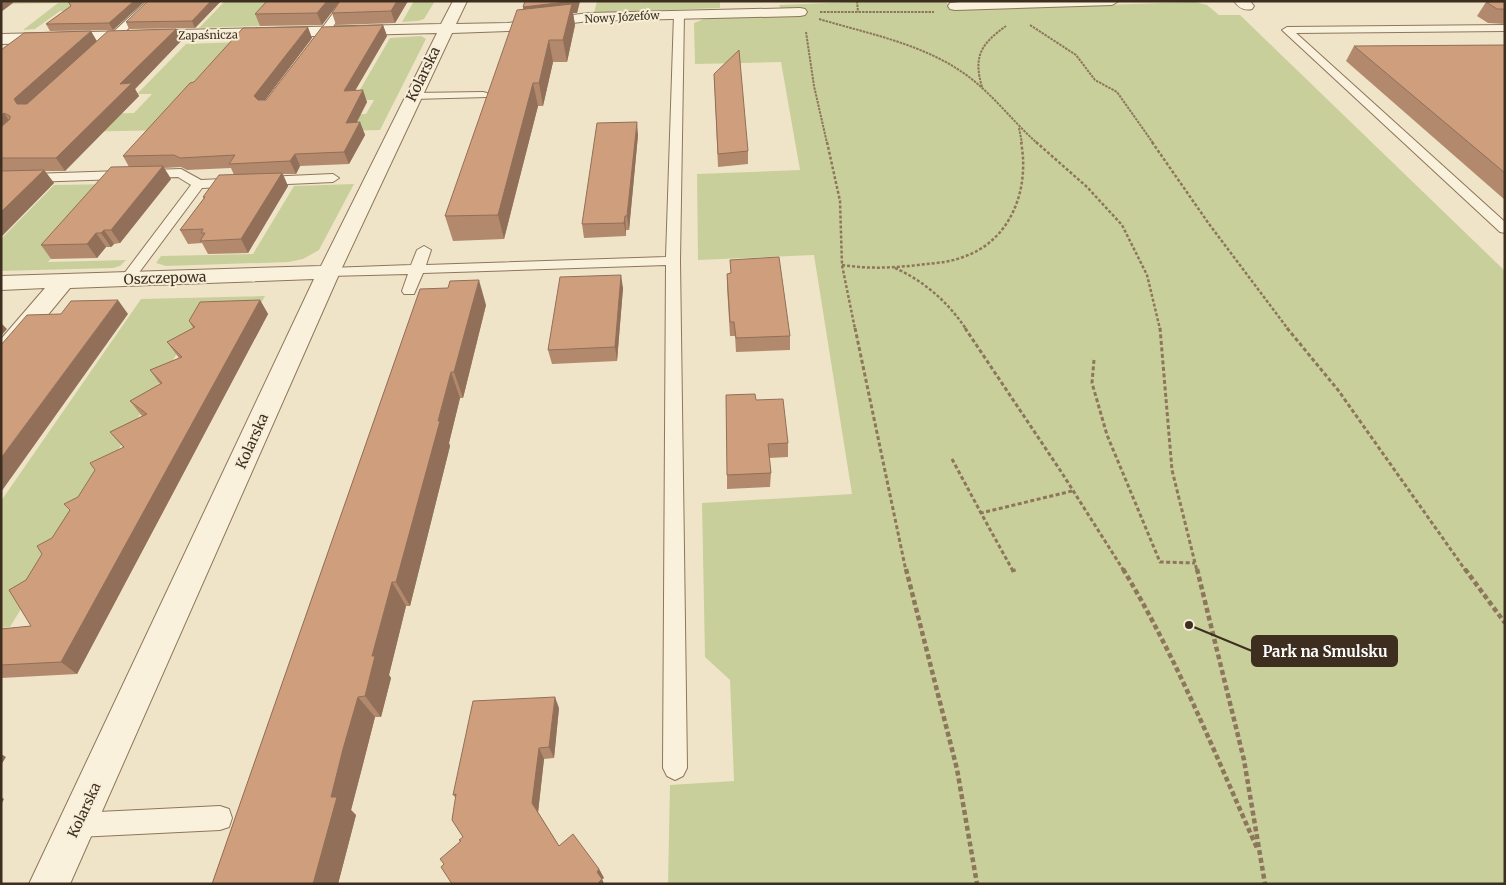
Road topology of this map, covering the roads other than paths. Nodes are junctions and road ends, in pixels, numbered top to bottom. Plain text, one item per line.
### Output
1 (153, 1) edge
2 (347, 1) edge
3 (460, 1) edge
4 (1112, 1) edge
5 (962, 6) road end
6 (800, 13) road end
7 (679, 14) junction
8 (1505, 28) edge
9 (445, 29) junction
10 (324, 32) junction
11 (114, 37) junction
12 (1, 39) edge
13 (307, 55) edge
14 (93, 56) edge
15 (483, 94) dead end
16 (413, 96) junction
17 (333, 178) dead end
18 (1, 179) edge
19 (198, 184) junction
20 (1505, 229) edge
21 (424, 250) dead end
22 (673, 261) junction
23 (417, 269) junction
24 (329, 272) junction
25 (127, 279) junction
26 (63, 282) junction
27 (1, 284) edge
28 (409, 291) dead end
29 (1, 355) edge
30 (675, 768) dead end
31 (220, 818) dead end
32 (78, 824) junction
33 (49, 884) edge

1 - 11 lane
2 - 10 lane
3 - 9 street, Kolarska
4 - 5 street
6 - 7 street, Nowy Józefów
7 - 9 street, Nowy Józefów
7 - 22 lane
8 - 20 lane
9 - 10 street, Zapaśnicza
9 - 16 street, Kolarska
10 - 11 street, Zapaśnicza
10 - 13 lane
11 - 12 street, Zapaśnicza
11 - 14 lane
15 - 16 lane
16 - 24 street, Kolarska
17 - 19 lane
18 - 19 lane
19 - 25 lane
21 - 23 lane
22 - 23 lane
22 - 30 lane
23 - 24 lane
23 - 28 lane
24 - 25 street, Oszczepowa
24 - 32 street, Kolarska
25 - 26 street, Oszczepowa
26 - 27 street, Oszczepowa
26 - 29 street
31 - 32 lane
32 - 33 street, Kolarska

